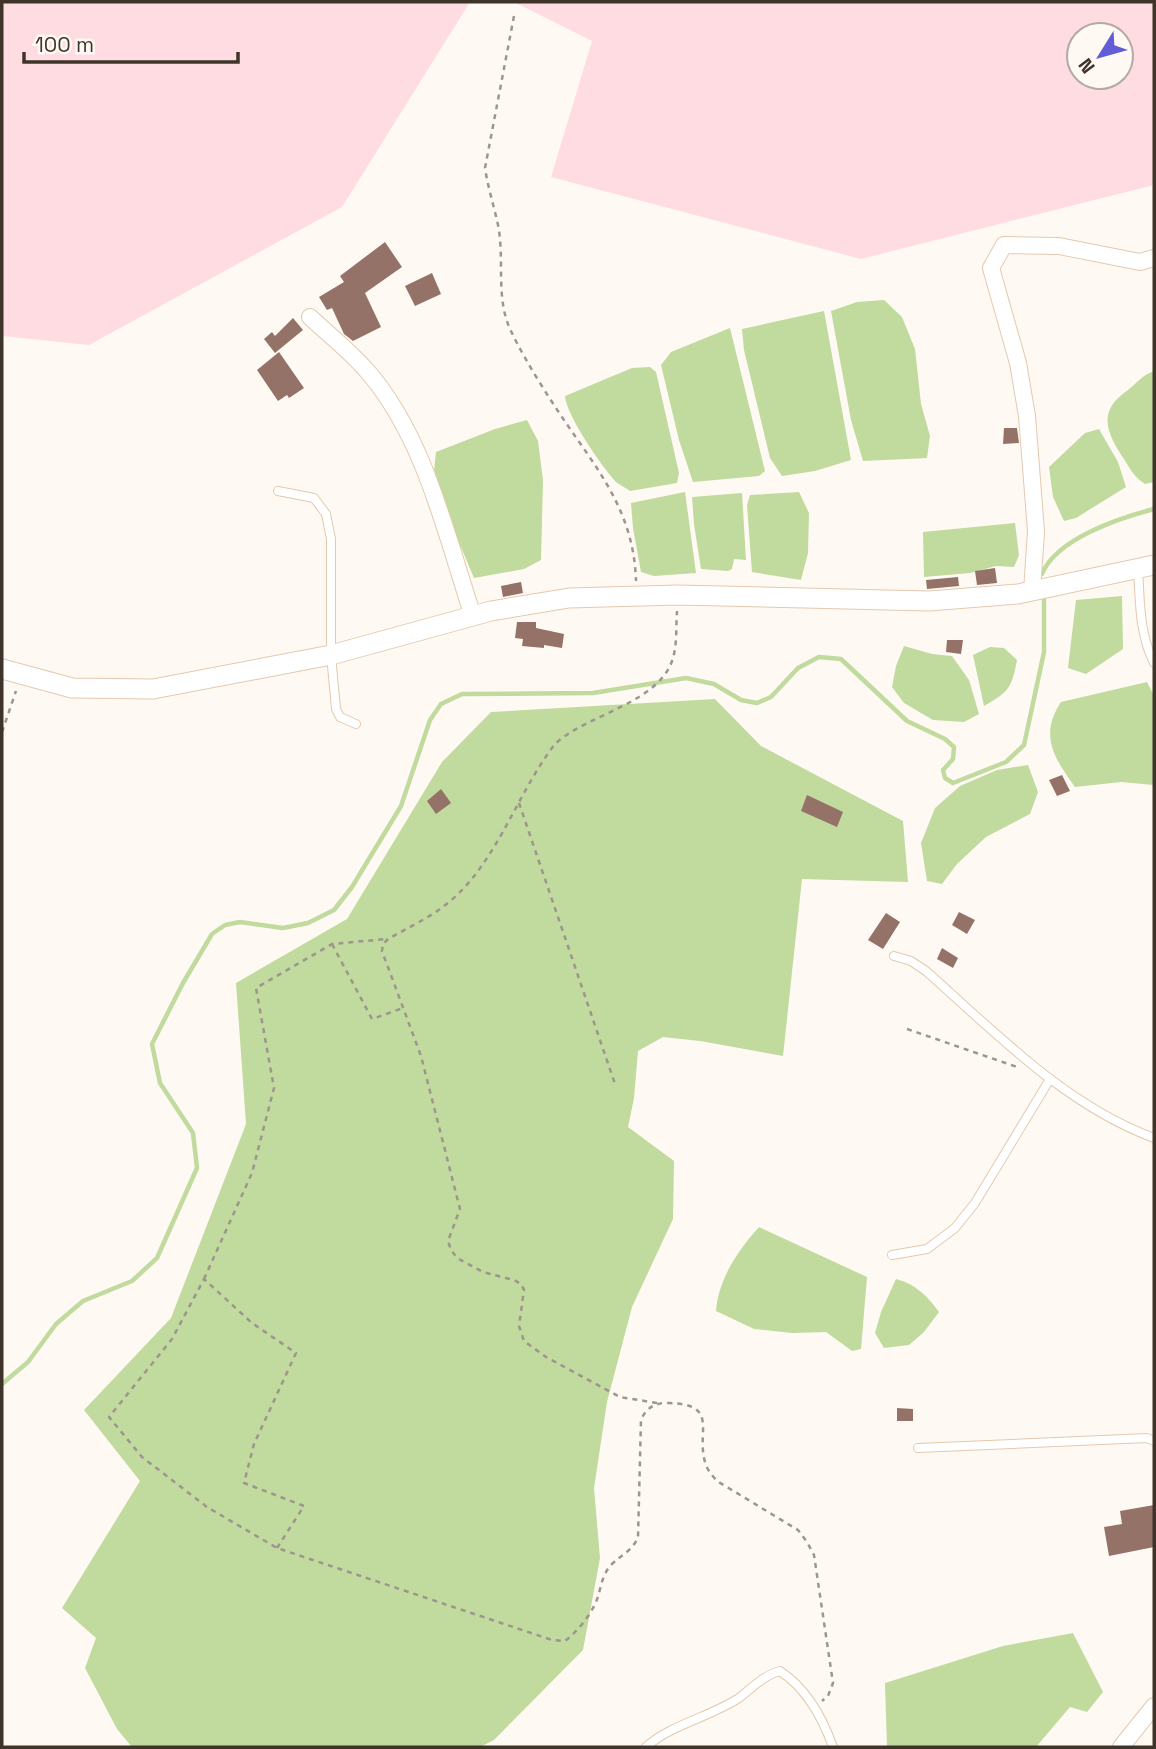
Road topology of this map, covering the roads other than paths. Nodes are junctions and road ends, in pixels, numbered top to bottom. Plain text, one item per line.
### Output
1 (1154, 258) edge
2 (310, 317) dead end
3 (278, 491) dead end
4 (1146, 566) edge
5 (1032, 591) junction
6 (473, 616) junction
7 (331, 655) junction
8 (1154, 663) edge
9 (2, 669) edge
10 (356, 724) dead end
11 (894, 956) dead end
12 (1050, 1079) junction
13 (1154, 1138) edge
14 (892, 1255) dead end
15 (1154, 1441) edge
16 (918, 1448) dead end
17 (1154, 1706) edge
18 (646, 1747) edge
19 (833, 1747) edge
20 (1121, 1747) edge

1 - 5 street
2 - 6 street
3 - 7 lane
4 - 5 street
4 - 8 lane
5 - 6 street
6 - 7 street
7 - 9 street
7 - 10 lane
11 - 12 lane
12 - 13 lane
12 - 14 lane
15 - 16 lane
17 - 20 street
18 - 19 lane

